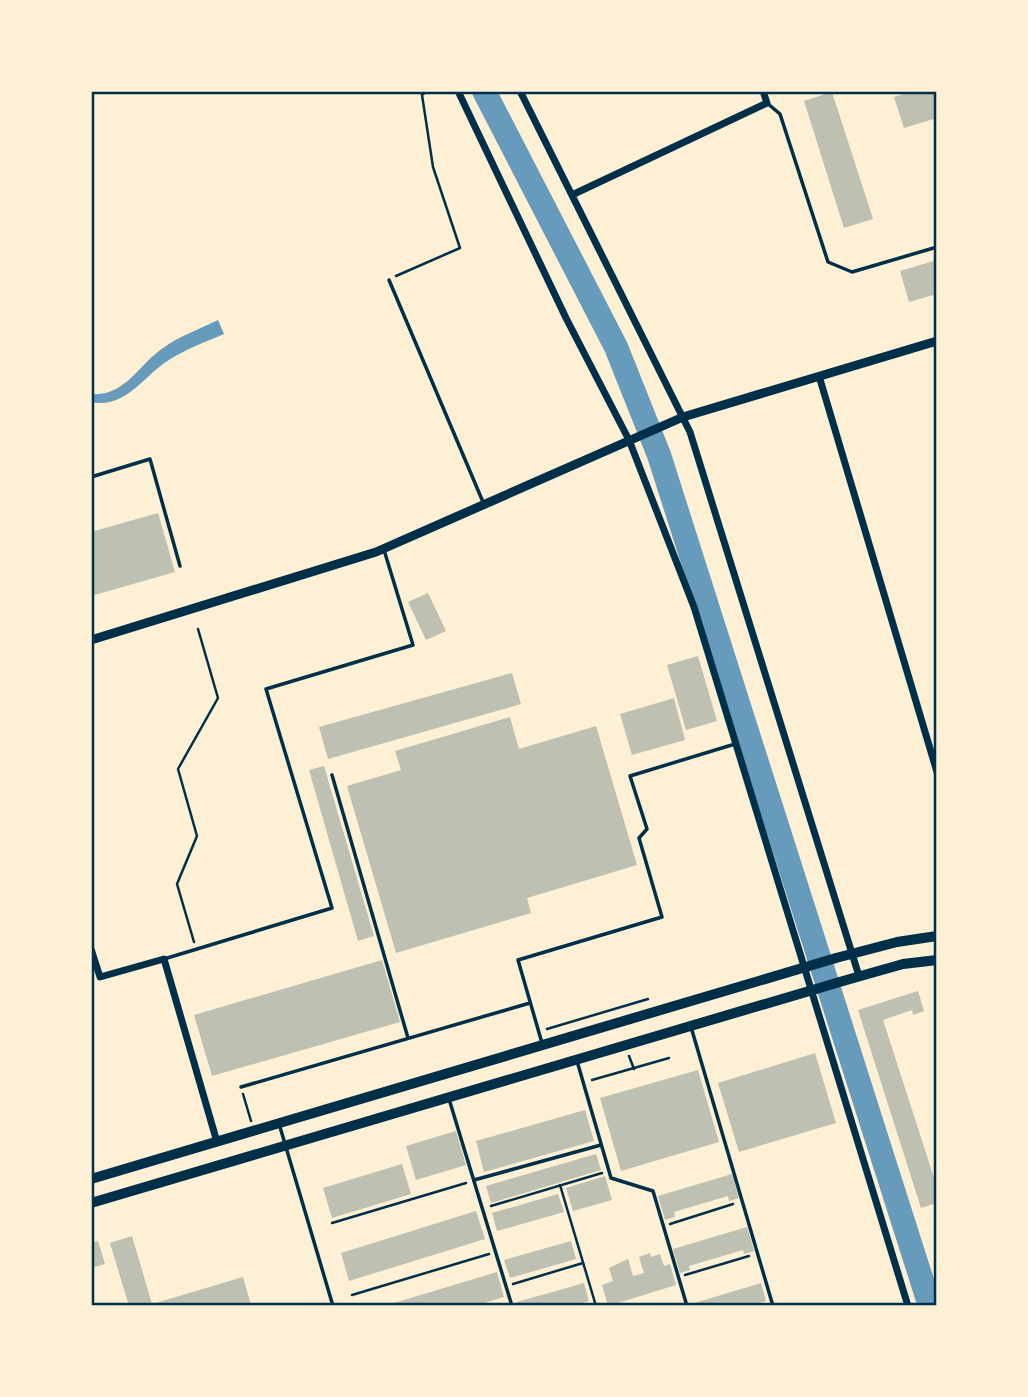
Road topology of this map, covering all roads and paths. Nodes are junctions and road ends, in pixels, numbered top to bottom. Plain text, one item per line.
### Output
1 (427, 91) edge
2 (458, 91) edge
3 (520, 91) edge
4 (763, 91) edge
5 (767, 103) junction
6 (574, 194) junction
7 (937, 247) edge
8 (389, 280) joint
9 (937, 341) edge
10 (819, 376) junction
11 (683, 417) junction
12 (632, 439) junction
13 (91, 477) edge
14 (484, 504) junction
15 (384, 548) junction
16 (180, 566) dead end
17 (198, 629) dead end
18 (91, 640) edge
19 (737, 744) junction
20 (937, 772) edge
21 (332, 775) dead end
22 (937, 936) edge
23 (91, 949) edge
24 (196, 949) junction
25 (851, 954) junction
26 (164, 958) junction
27 (937, 960) edge
28 (806, 967) junction
29 (859, 976) junction
30 (813, 990) junction
31 (648, 999) dead end
32 (530, 1003) junction
33 (691, 1025) junction
34 (539, 1031) junction
35 (408, 1038) junction
36 (543, 1045) junction
37 (669, 1058) dead end
38 (577, 1059) junction
39 (596, 1079) dead end
40 (241, 1087) joint
41 (449, 1097) junction
42 (279, 1123) junction
43 (254, 1131) junction
44 (217, 1142) junction
45 (286, 1145) junction
46 (601, 1145) junction
47 (609, 1171) junction
48 (91, 1179) edge
49 (474, 1181) junction
50 (560, 1185) junction
51 (91, 1203) edge
52 (738, 1203) dead end
53 (483, 1208) junction
54 (332, 1223) dead end
55 (663, 1226) junction
56 (495, 1252) junction
57 (754, 1255) dead end
58 (583, 1263) junction
59 (678, 1277) junction
60 (506, 1286) junction
61 (352, 1295) dead end
62 (596, 1305) edge
63 (333, 1306) edge
64 (512, 1306) edge
65 (590, 1306) edge
66 (686, 1306) edge
67 (774, 1306) edge
68 (908, 1306) edge

1 - 8 path
2 - 12 street
3 - 6 street
4 - 5 street
5 - 6 street
5 - 7 lane
6 - 11 street
8 - 14 lane
9 - 10 street
10 - 11 street
10 - 20 street
11 - 12 street
11 - 25 street
12 - 14 street
12 - 19 street
13 - 16 lane
14 - 15 street
15 - 18 street
15 - 24 lane
17 - 24 path
19 - 28 street
19 - 32 lane
21 - 35 lane
22 - 25 main road
23 - 26 street
24 - 26 lane
25 - 28 main road
25 - 29 street
26 - 44 street
27 - 29 main road
28 - 30 street
28 - 36 main road
29 - 30 main road
30 - 33 main road
30 - 68 street
31 - 34 path
32 - 34 lane
32 - 35 lane
33 - 38 main road
33 - 67 lane
34 - 36 lane
35 - 40 lane
36 - 42 main road
37 - 39 path
38 - 41 main road
38 - 46 lane
40 - 43 path
41 - 45 main road
41 - 49 lane
42 - 43 main road
42 - 45 lane
43 - 44 main road
44 - 48 main road
45 - 51 main road
45 - 63 lane
46 - 47 lane
46 - 49 lane
47 - 50 path
47 - 55 lane
49 - 53 lane
49 - 54 path
50 - 53 path
50 - 58 path
52 - 55 path
53 - 56 lane
55 - 59 lane
56 - 60 lane
56 - 61 path
57 - 59 path
58 - 60 path
58 - 62 path
59 - 66 lane
60 - 64 lane
62 - 65 path

